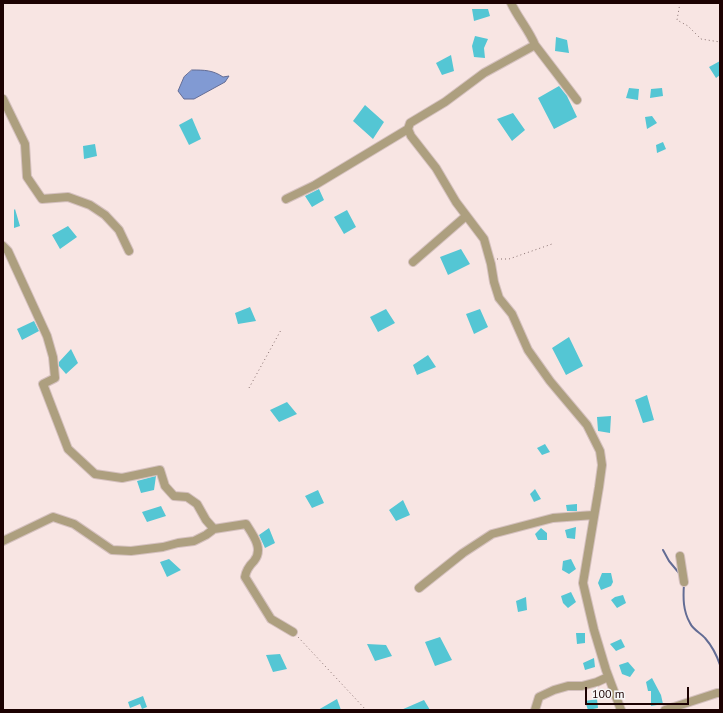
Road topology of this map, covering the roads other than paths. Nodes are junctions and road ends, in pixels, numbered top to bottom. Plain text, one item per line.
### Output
1 (511, 3) edge
2 (535, 45) junction
3 (3, 99) edge
4 (577, 100) dead end
5 (408, 129) junction
6 (286, 199) dead end
7 (466, 216) junction
8 (3, 246) edge
9 (129, 251) dead end
10 (413, 262) dead end
11 (594, 515) junction
12 (214, 529) junction
13 (3, 541) edge
14 (680, 556) dead end
15 (684, 582) dead end
16 (419, 588) dead end
17 (293, 632) road end
18 (608, 677) junction
19 (720, 693) edge
20 (535, 710) edge
21 (621, 710) edge
22 (665, 710) edge

1 - 2 street
2 - 4 street
2 - 5 street
3 - 9 street
5 - 6 street
5 - 7 street
7 - 10 street
7 - 11 street
8 - 12 street
11 - 16 street
11 - 18 street
12 - 13 street
12 - 17 street
14 - 15 street
18 - 20 street
18 - 21 street
19 - 22 street

